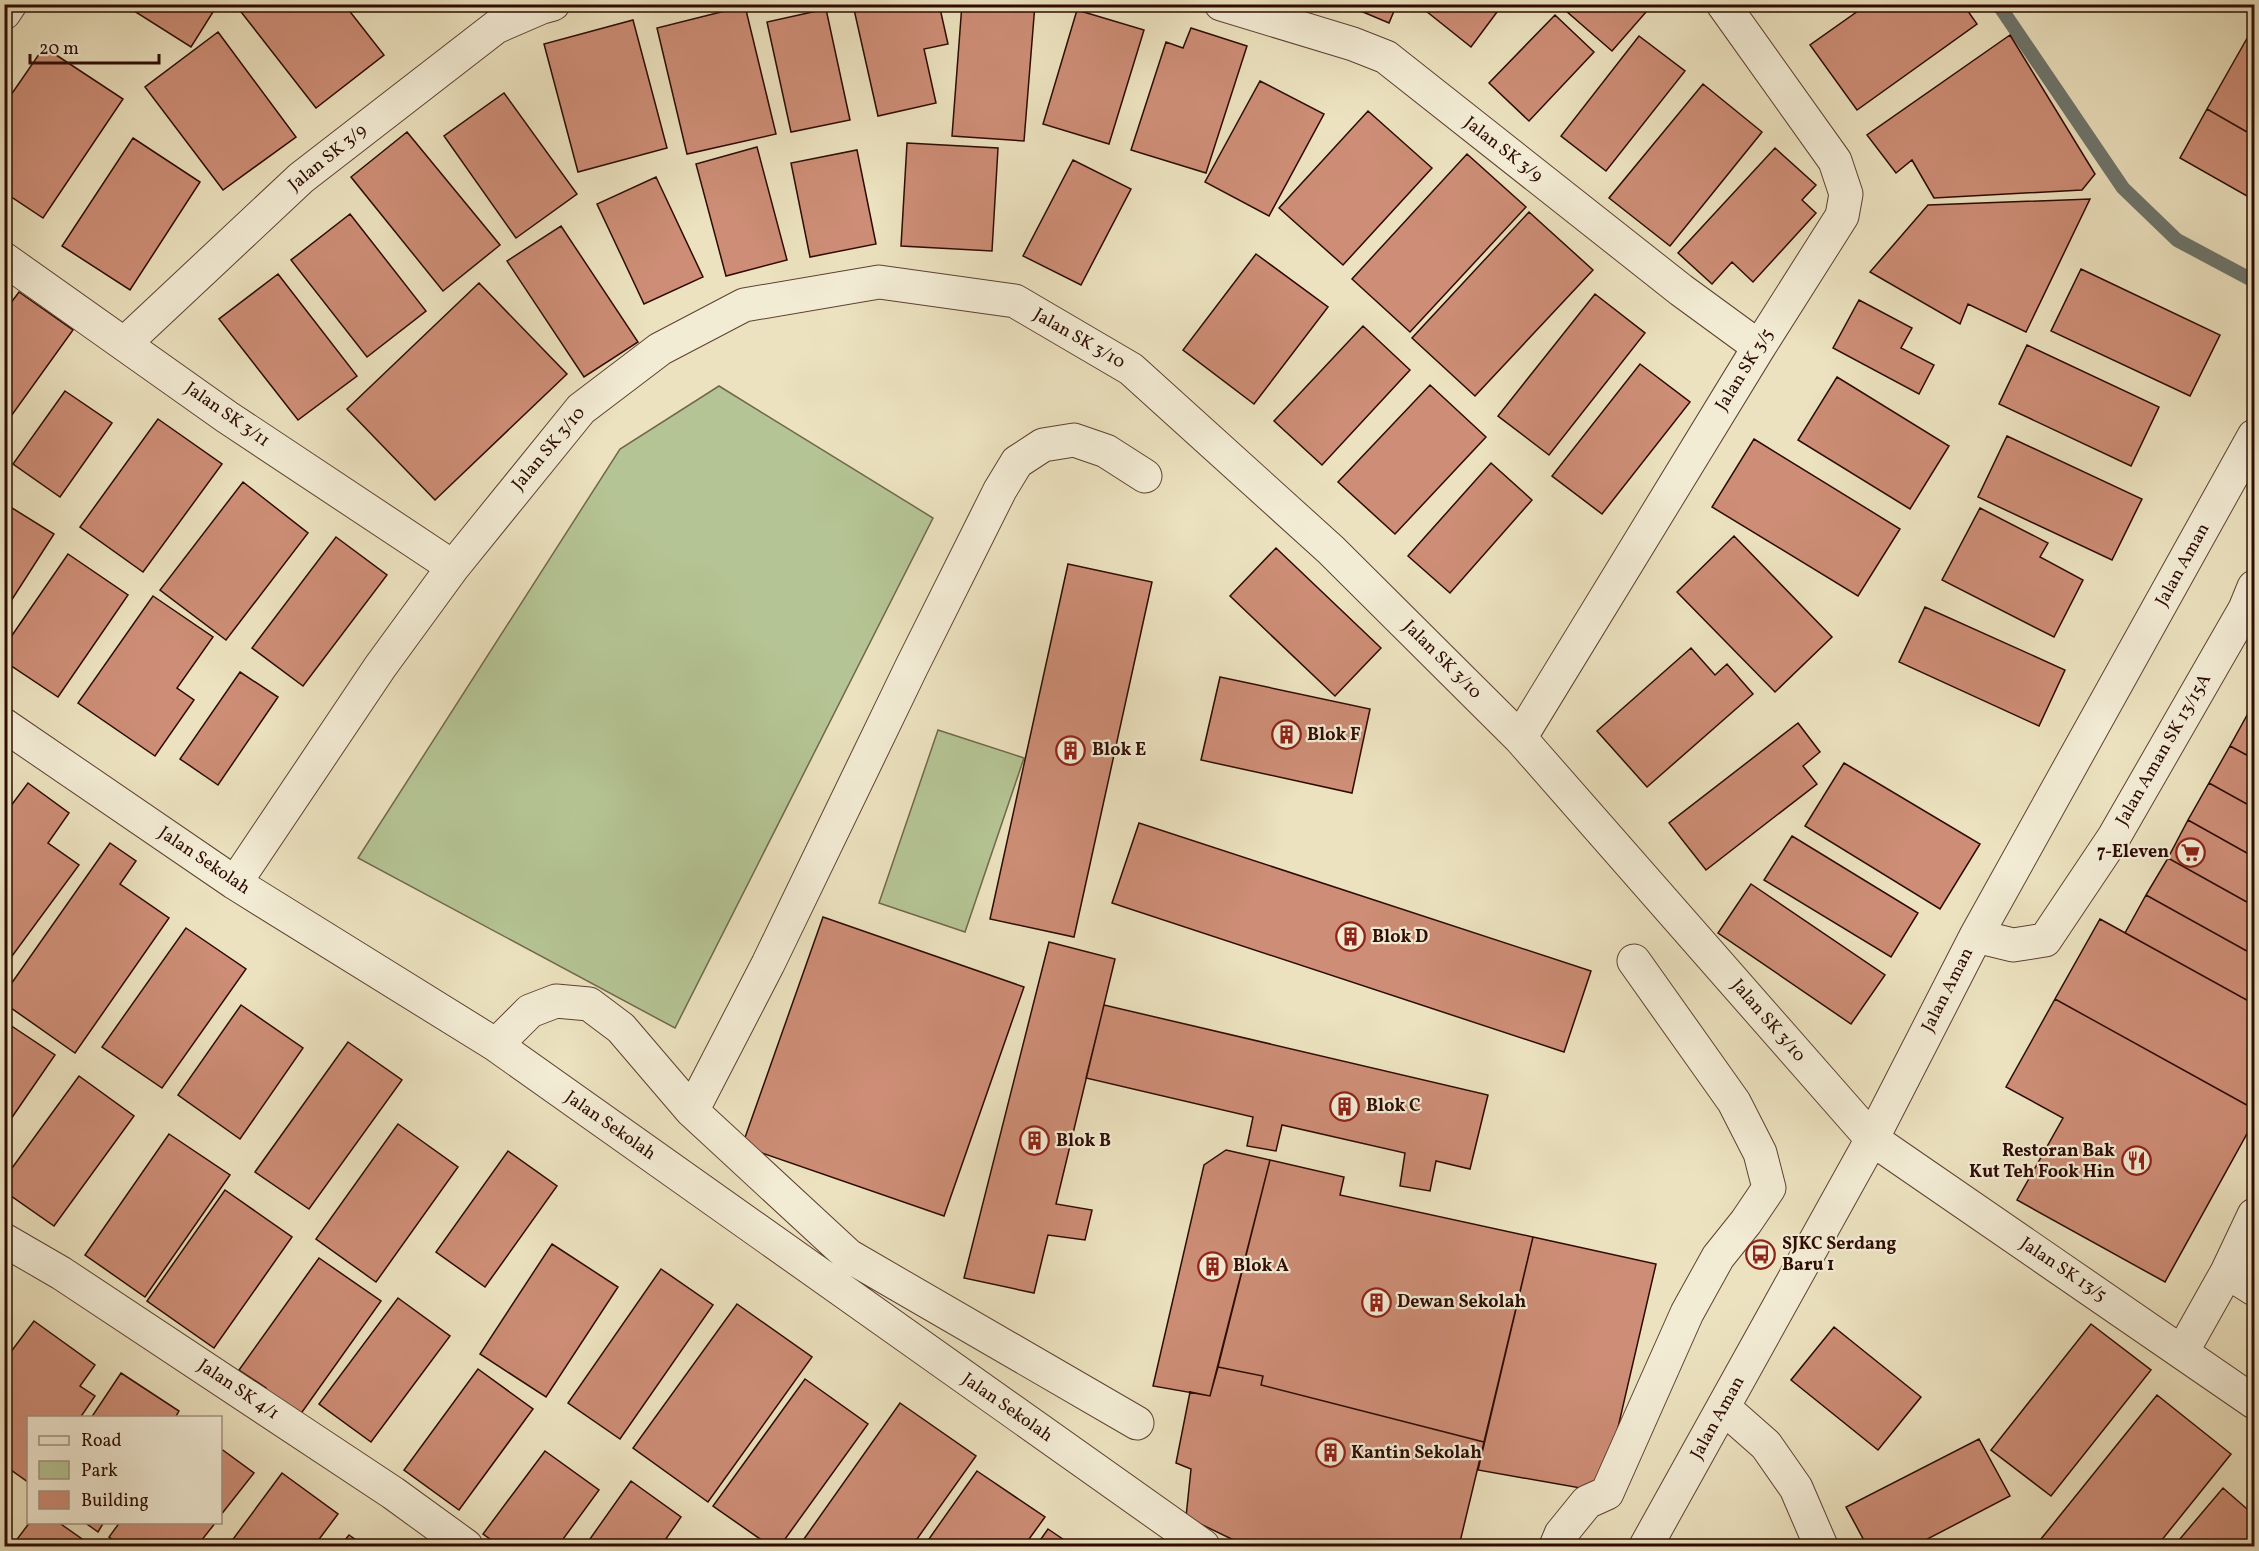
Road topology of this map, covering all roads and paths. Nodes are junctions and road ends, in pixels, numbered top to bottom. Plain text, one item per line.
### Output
1 (10, 4) edge
2 (553, 4) edge
3 (1221, 4) edge
4 (1723, 4) edge
5 (4, 13) edge
6 (4, 259) edge
7 (125, 343) junction
8 (1759, 347) junction
9 (2254, 436) edge
10 (1144, 477) dead end
11 (453, 567) junction
12 (2254, 588) edge
13 (4, 725) edge
14 (1520, 738) junction
15 (235, 883) junction
16 (1976, 936) junction
17 (1634, 961) dead end
18 (496, 1045) junction
19 (692, 1111) junction
20 (1872, 1139) junction
21 (2254, 1215) edge
22 (4, 1240) edge
23 (2227, 1272) junction
24 (2254, 1289) edge
25 (2182, 1352) junction
26 (2254, 1402) edge
27 (1724, 1408) junction
28 (1137, 1423) dead end
29 (466, 1546) edge
30 (1203, 1546) edge
31 (1556, 1546) edge
32 (1646, 1546) edge
33 (1821, 1546) edge

1 - 5 street
2 - 7 street, Jalan SK 3/9
3 - 8 street, Jalan SK 3/9
4 - 8 street, Jalan SK 3/5
6 - 7 street, Jalan SK 3/11
7 - 11 street, Jalan SK 3/11
8 - 14 street, Jalan SK 3/5
9 - 16 street, Jalan Aman
10 - 19 street
11 - 14 street, Jalan SK 3/10
11 - 15 street, Jalan SK 3/10
12 - 16 street, Jalan Aman SK 13/15A
13 - 15 street, Jalan Sekolah
14 - 20 street, Jalan SK 3/10
15 - 18 street, Jalan Sekolah
16 - 20 street, Jalan Aman
17 - 31 street
18 - 19 street
18 - 30 street, Jalan Sekolah
19 - 28 street
20 - 25 street, Jalan SK 13/5
20 - 27 street, Jalan Aman
21 - 23 street
22 - 29 street, Jalan SK 4/1
23 - 24 street
23 - 25 street
25 - 26 street, Jalan SK 13/5
27 - 32 street, Jalan Aman
27 - 33 street

